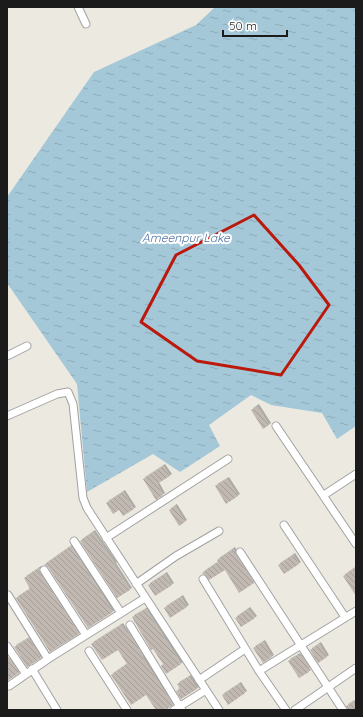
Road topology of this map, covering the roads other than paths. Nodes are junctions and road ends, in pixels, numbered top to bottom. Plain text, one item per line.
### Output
1 (78, 7) edge
2 (86, 24) dead end
3 (27, 346) dead end
4 (7, 356) edge
5 (7, 416) edge
6 (276, 426) dead end
7 (228, 459) dead end
8 (356, 474) edge
9 (324, 495) junction
10 (284, 525) dead end
11 (219, 531) dead end
12 (106, 538) junction
13 (74, 541) dead end
14 (356, 544) edge
15 (240, 552) dead end
16 (44, 570) dead end
17 (203, 579) dead end
18 (136, 584) junction
19 (8, 595) dead end
20 (145, 598) junction
21 (356, 610) edge
22 (121, 613) junction
23 (345, 617) junction
24 (130, 625) dead end
25 (86, 635) junction
26 (300, 645) junction
27 (7, 646) edge
28 (245, 649) junction
29 (89, 651) dead end
30 (48, 659) junction
31 (356, 668) edge
32 (32, 669) junction
33 (259, 671) junction
34 (26, 674) junction
35 (199, 680) junction
36 (9, 686) dead end
37 (328, 687) junction
38 (206, 690) junction
39 (179, 709) edge
40 (58, 710) edge
41 (127, 710) edge
42 (219, 710) edge
43 (286, 710) edge
44 (295, 710) edge
45 (344, 710) edge

1 - 2 street
3 - 4 street
5 - 12 street
6 - 9 street
7 - 12 street
8 - 9 street
9 - 14 street
10 - 23 street
11 - 18 street
12 - 18 street
13 - 22 street
15 - 26 street
16 - 25 street
17 - 28 street
18 - 20 street
19 - 30 street
20 - 22 street
20 - 35 street
21 - 23 street
22 - 25 street
23 - 26 street
24 - 39 street
25 - 30 street
26 - 33 street
26 - 37 street
27 - 34 street
28 - 33 street
28 - 35 street
29 - 41 street
30 - 32 street
31 - 37 street
32 - 34 street
32 - 40 street
33 - 43 street
34 - 36 street
35 - 38 street
37 - 44 street
37 - 45 street
38 - 39 street
38 - 42 street

